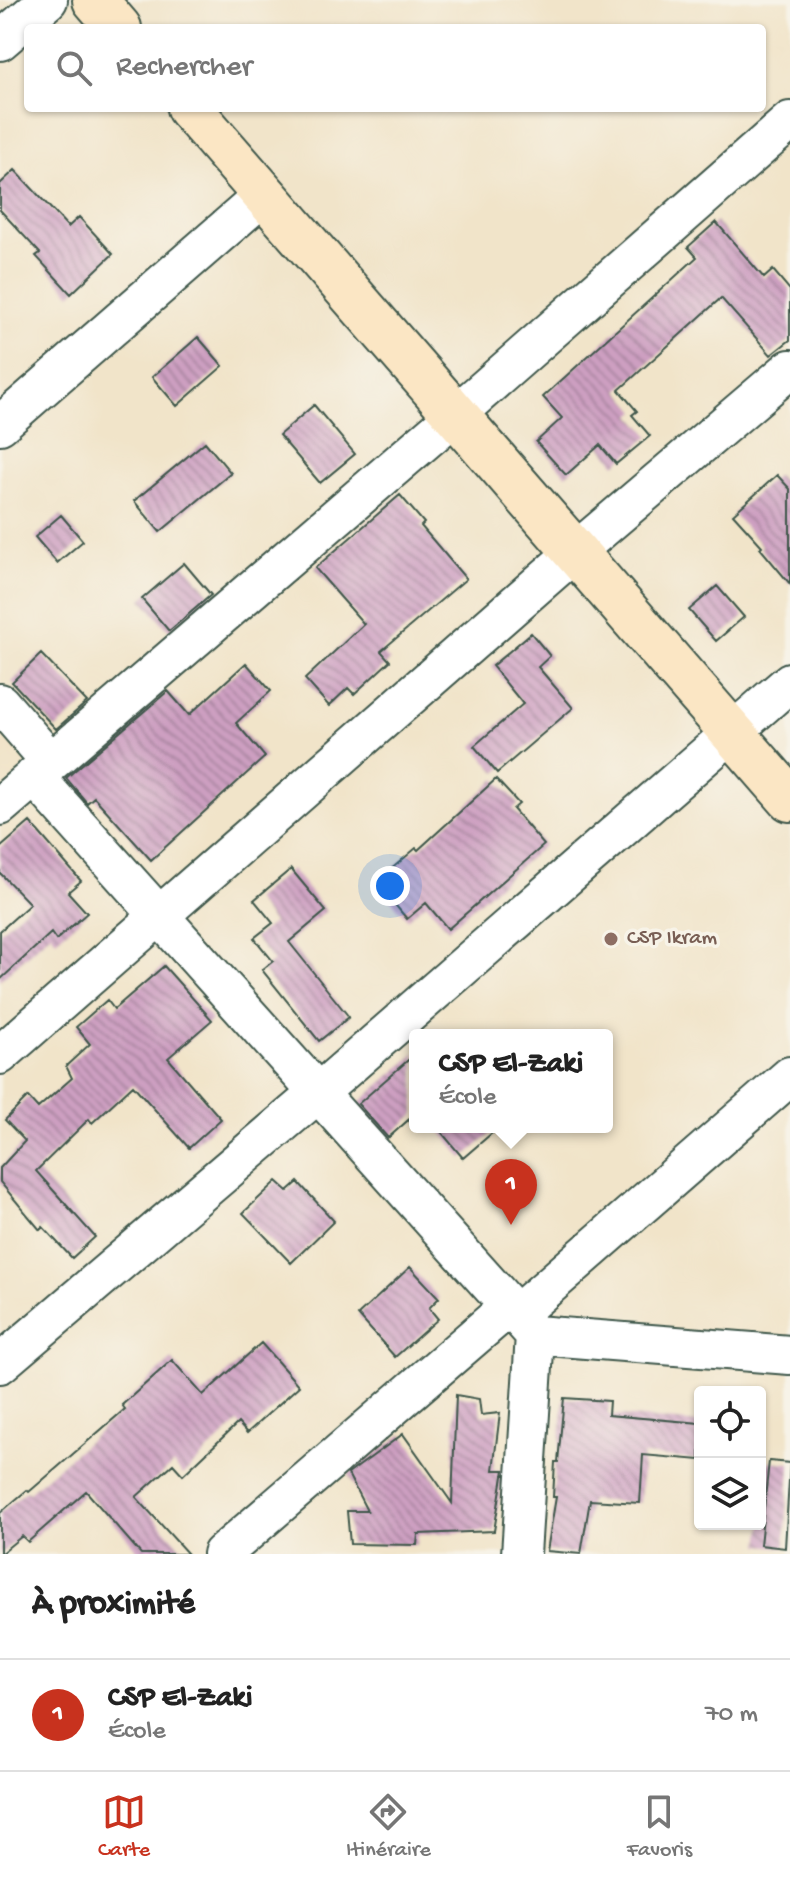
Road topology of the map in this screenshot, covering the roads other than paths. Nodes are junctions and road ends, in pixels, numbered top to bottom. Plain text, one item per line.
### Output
1 (48, 0) edge
2 (95, 0) edge
3 (116, 24) edge
4 (0, 41) edge
5 (192, 112) edge
6 (790, 121) edge
7 (264, 195) junction
8 (790, 369) edge
9 (455, 415) junction
10 (0, 425) edge
11 (575, 552) junction
12 (790, 682) edge
13 (0, 703) edge
14 (732, 733) junction
15 (42, 769) junction
16 (790, 799) edge
17 (0, 806) edge
18 (158, 915) junction
19 (0, 1055) edge
20 (790, 1076) edge
21 (318, 1093) junction
22 (521, 1319) junction
23 (790, 1355) edge
24 (0, 1364) edge
25 (222, 1554) edge
26 (521, 1554) edge

1 - 4 street
2 - 3 street
5 - 7 street
6 - 9 street
7 - 9 street
7 - 10 street
8 - 11 street
9 - 11 street
9 - 15 street
11 - 14 street
11 - 18 street
12 - 14 street
13 - 15 street
14 - 16 street
14 - 21 street
15 - 17 street
15 - 18 street
18 - 19 street
18 - 21 street
20 - 22 street
21 - 22 street
21 - 24 street
22 - 23 street
22 - 25 street
22 - 26 street

